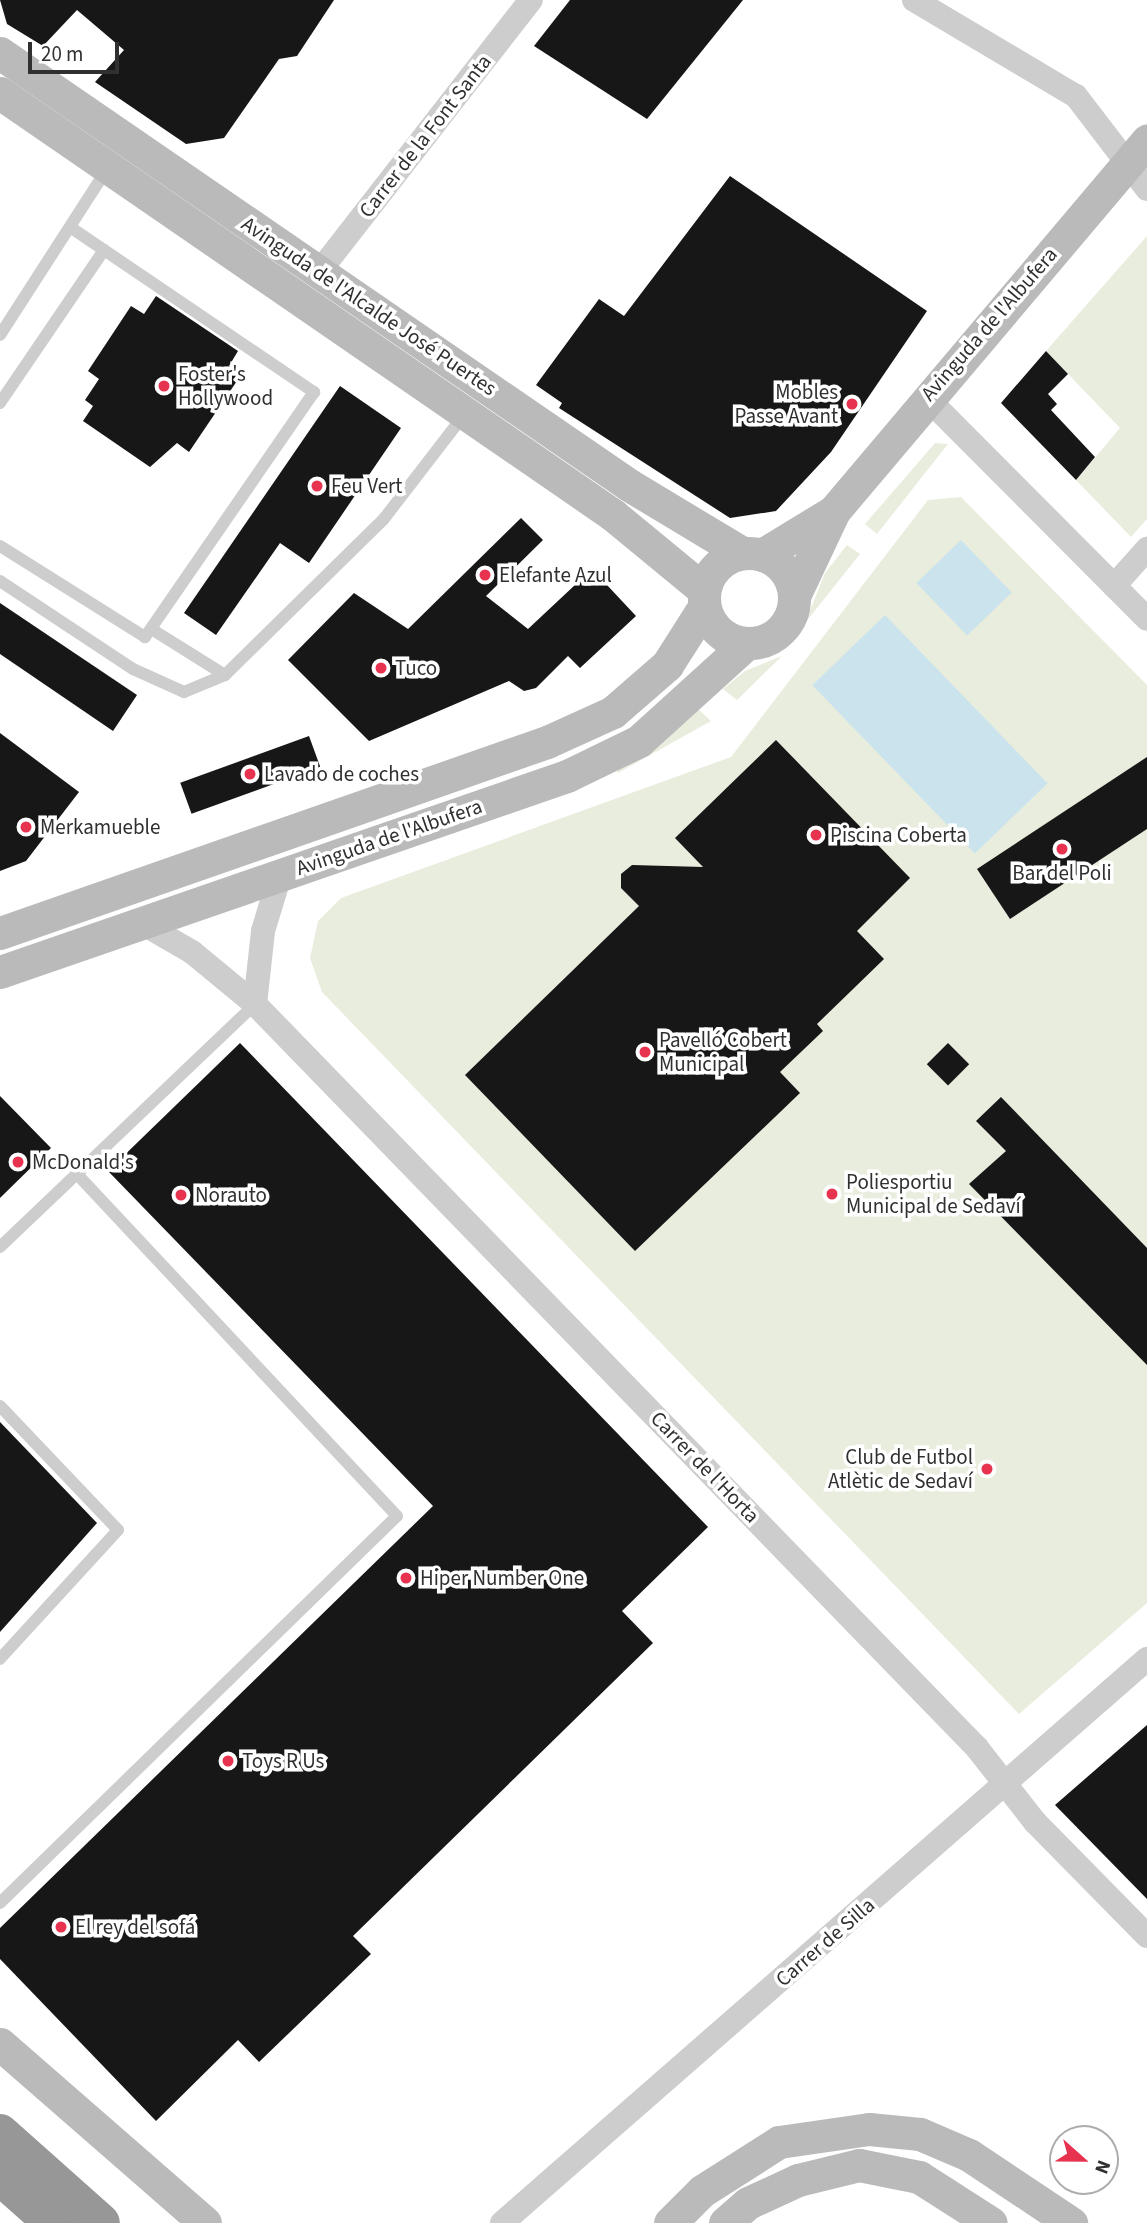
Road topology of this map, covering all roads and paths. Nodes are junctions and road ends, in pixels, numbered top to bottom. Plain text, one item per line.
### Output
1 (531, 0) edge
2 (914, 0) edge
3 (0, 52) edge
4 (0, 93) edge
5 (1147, 140) edge
6 (107, 168) junction
7 (1136, 178) edge
8 (70, 226) junction
9 (104, 250) junction
10 (319, 272) junction
11 (0, 335) edge
12 (425, 345) junction
13 (926, 397) junction
14 (0, 403) edge
15 (465, 419) junction
16 (834, 510) junction
17 (0, 546) edge
18 (1147, 549) edge
19 (752, 554) junction
20 (0, 581) edge
21 (1114, 586) junction
22 (794, 596) junction
23 (704, 598) junction
24 (1147, 619) edge
25 (153, 630) junction
26 (746, 644) junction
27 (225, 675) junction
28 (280, 875) junction
29 (142, 923) junction
30 (0, 933) edge
31 (0, 972) edge
32 (255, 1004) junction
33 (77, 1174) junction
34 (0, 1247) edge
35 (0, 1406) edge
36 (0, 1659) edge
37 (1147, 1659) edge
38 (1005, 1784) junction
39 (0, 1903) edge
40 (1147, 1936) edge
41 (0, 2044) edge
42 (0, 2133) edge
43 (0, 2176) edge
44 (1009, 2182) junction
45 (53, 2223) edge
46 (101, 2223) edge
47 (205, 2223) edge
48 (502, 2223) edge
49 (670, 2223) edge
50 (725, 2223) edge
51 (991, 2223) edge
52 (1038, 2223) edge
53 (1071, 2223) edge

1 - 10 street, Carrer de la Font Santa
2 - 7 street
3 - 10 street, Avinguda de l'Alcalde José Puertes
4 - 6 street, Avinguda de l'Alcalde José Puertes
5 - 7 street, Avinguda de l'Albufera
6 - 8 lane
6 - 15 street, Avinguda de l'Alcalde José Puertes
7 - 13 street, Avinguda de l'Albufera
8 - 9 lane
8 - 11 lane
9 - 14 lane
9 - 25 lane
10 - 12 street, Avinguda de l'Alcalde José Puertes
12 - 15 lane
12 - 19 street, Avinguda de l'Alcalde José Puertes
13 - 16 street, Avinguda de l'Albufera
13 - 21 street
15 - 23 street, Avinguda de l'Alcalde José Puertes
15 - 27 lane
16 - 19 street, Avinguda de l'Albufera
16 - 22 street, Avinguda de l'Albufera
17 - 25 lane
18 - 21 street
19 - 22 street
19 - 23 street
20 - 27 lane
21 - 24 street
22 - 26 street
23 - 26 street
23 - 30 street, Avinguda de l'Albufera
25 - 27 lane
26 - 28 street, Avinguda de l'Albufera
28 - 29 street, Avinguda de l'Albufera
28 - 32 street
29 - 31 street, Avinguda de l'Albufera
29 - 32 street, Carrer de l'Horta
32 - 33 lane
32 - 38 street, Carrer de l'Horta
33 - 34 lane
33 - 39 lane
35 - 36 lane
37 - 38 street, Carrer de Silla
38 - 40 street, Carrer de l'Horta
38 - 48 street, Carrer de Silla
41 - 47 street
42 - 46 highway
43 - 45 highway
44 - 49 street
44 - 52 street
44 - 53 street
50 - 51 street

